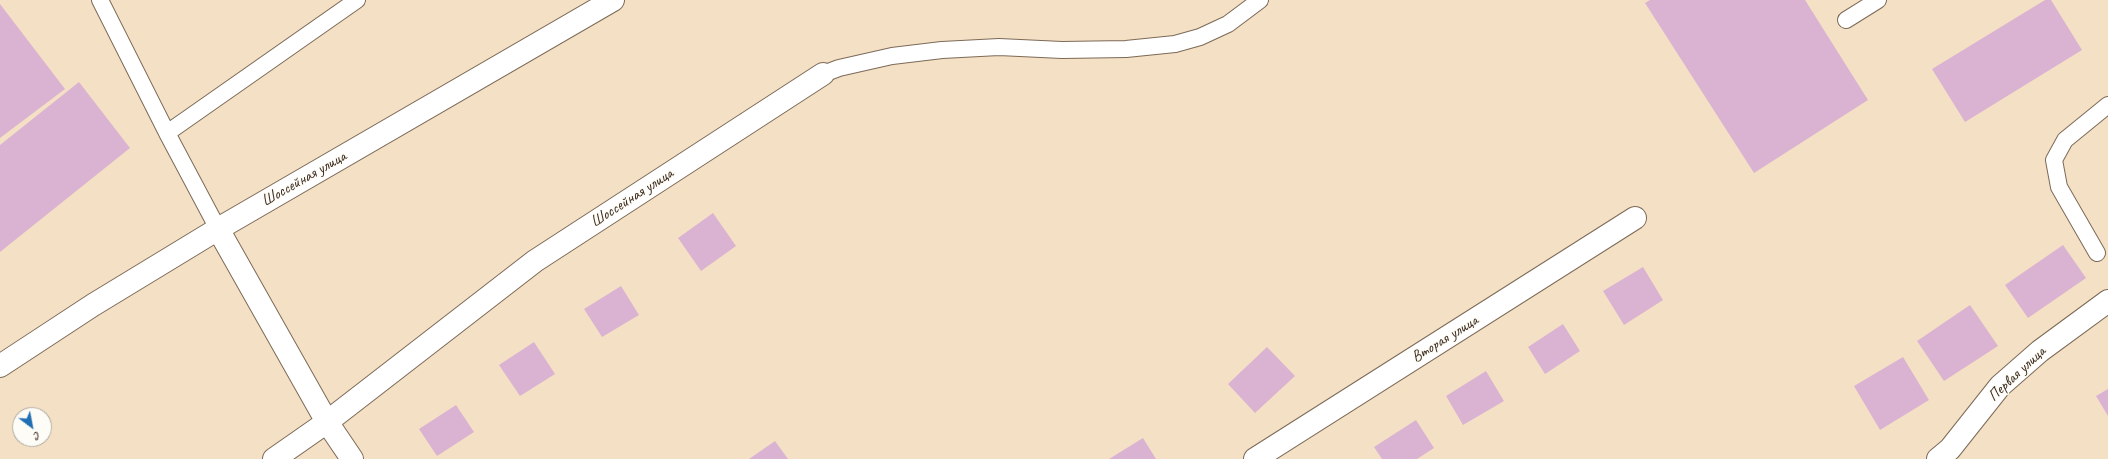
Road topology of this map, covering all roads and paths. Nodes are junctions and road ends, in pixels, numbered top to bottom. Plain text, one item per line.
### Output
1 (100, 0) edge
2 (357, 0) edge
3 (613, 0) edge
4 (1260, 0) edge
5 (1878, 0) edge
6 (1846, 20) dead end
7 (823, 74) joint
8 (2108, 104) edge
9 (166, 133) junction
10 (1635, 218) dead end
11 (218, 229) junction
12 (2097, 253) dead end
13 (2108, 301) edge
14 (0, 366) edge
15 (327, 422) junction
16 (1946, 456) edge
17 (274, 459) edge
18 (352, 459) edge
19 (1255, 459) edge

1 - 9 lane
2 - 9 lane
3 - 11 street, Шоссейная улица
4 - 7 lane
5 - 6 lane
7 - 15 street, Шоссейная улица
8 - 12 lane
9 - 11 lane
10 - 19 street, Вторая улица
11 - 14 street, Шоссейная улица
11 - 15 street
13 - 16 street, Первая улица
15 - 17 street, Шоссейная улица
15 - 18 street

